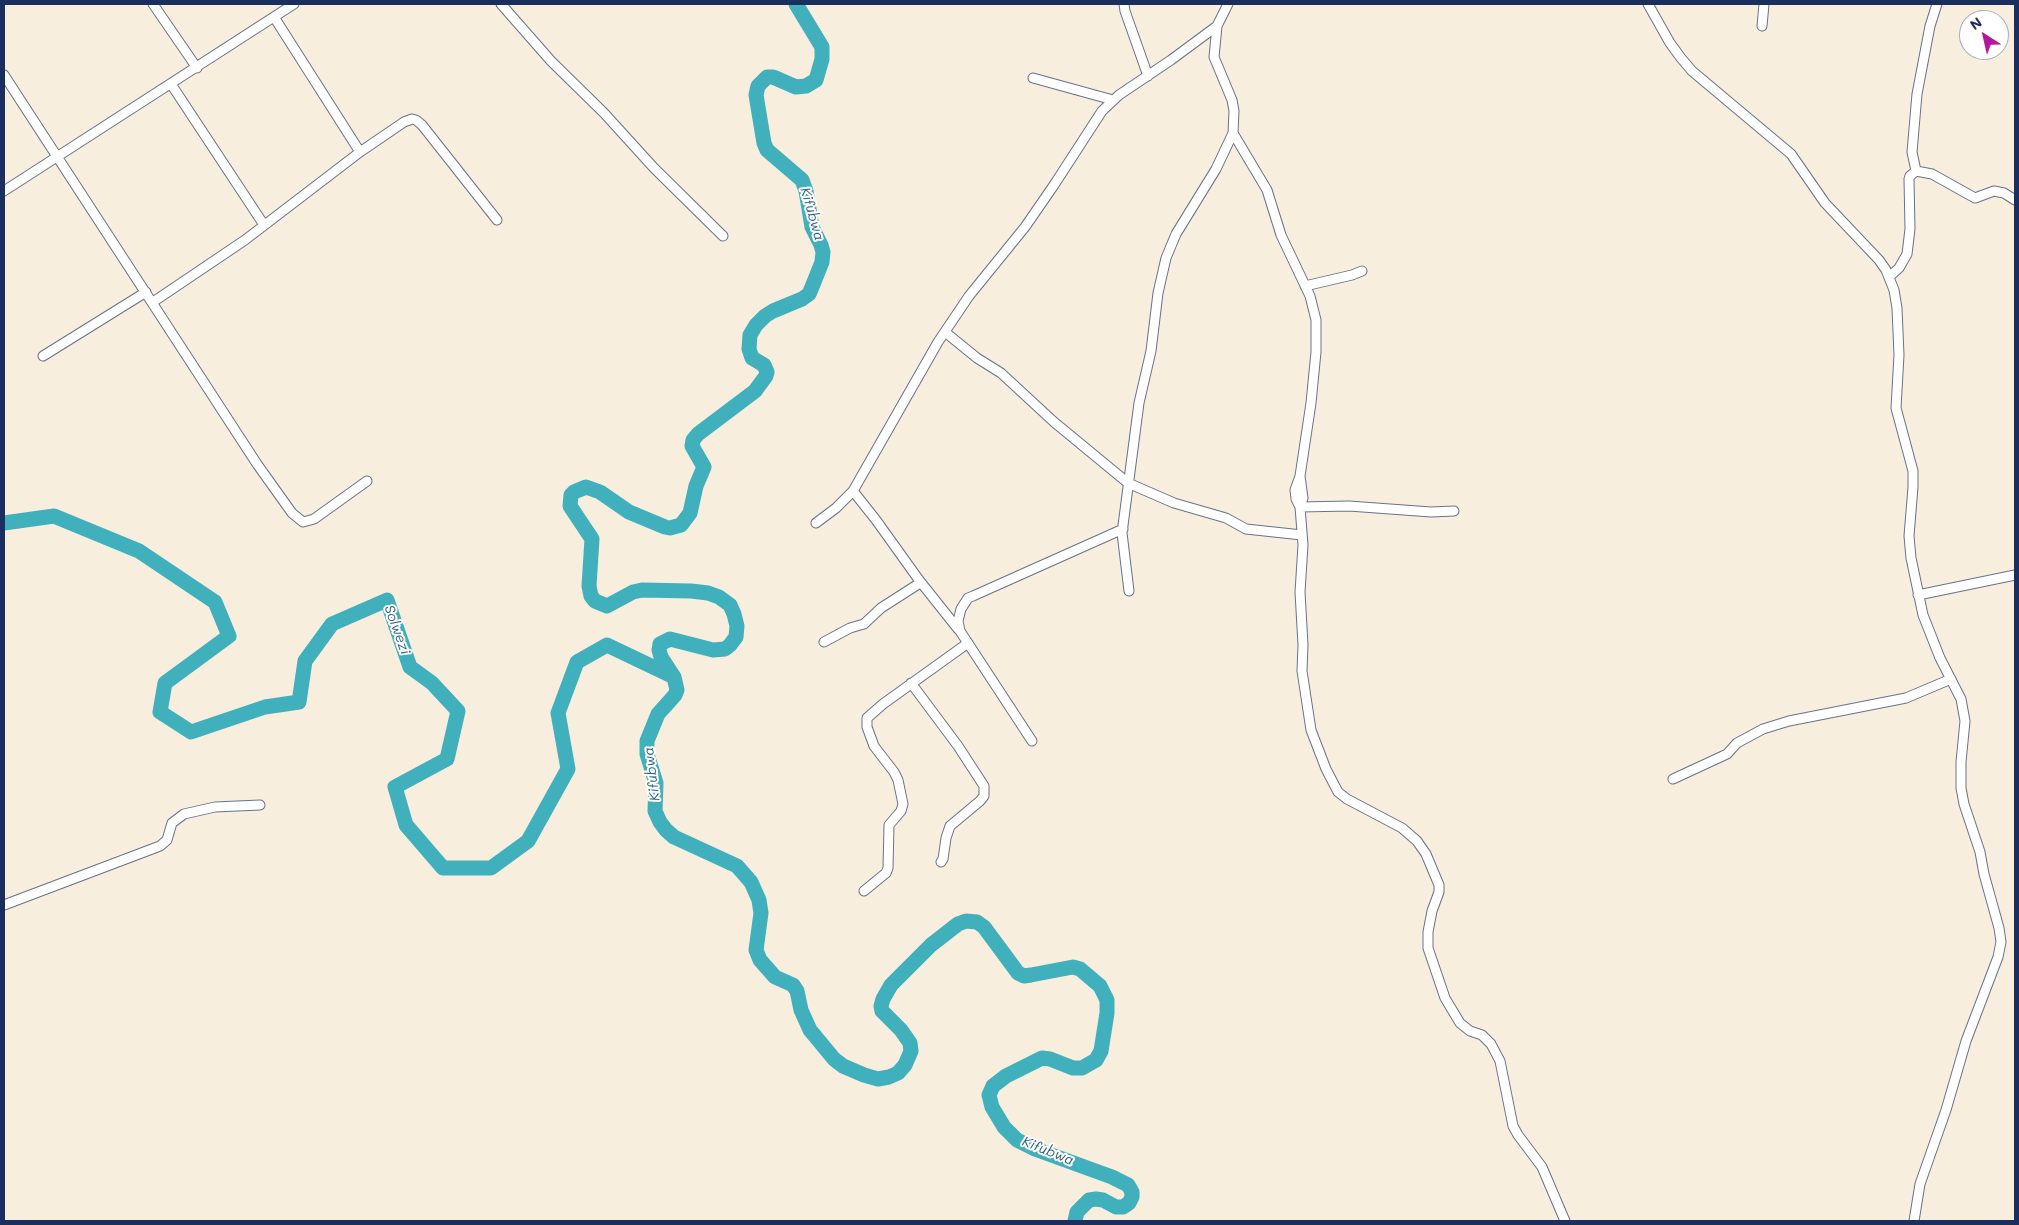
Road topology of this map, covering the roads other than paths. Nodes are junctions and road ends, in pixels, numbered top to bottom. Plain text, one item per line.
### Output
1 (153, 4) edge
2 (294, 4) edge
3 (501, 4) edge
4 (1124, 4) edge
5 (1228, 4) edge
6 (1648, 4) edge
7 (1764, 4) edge
8 (1937, 4) edge
9 (274, 17) junction
10 (1217, 26) junction
11 (1762, 26) dead end
12 (197, 68) junction
13 (4, 75) edge
14 (1148, 76) junction
15 (1033, 78) dead end
16 (172, 84) junction
17 (1112, 100) junction
18 (1233, 133) junction
19 (360, 152) junction
20 (58, 156) junction
21 (1916, 171) junction
22 (4, 191) edge
23 (2015, 200) edge
24 (497, 220) dead end
25 (264, 225) junction
26 (723, 236) dead end
27 (1362, 271) dead end
28 (1889, 277) junction
29 (1305, 286) junction
30 (146, 292) junction
31 (153, 302) junction
32 (945, 332) junction
33 (43, 356) dead end
34 (367, 481) dead end
35 (1128, 483) junction
36 (853, 491) junction
37 (1300, 507) junction
38 (1454, 511) dead end
39 (816, 523) dead end
40 (1123, 529) junction
41 (1302, 535) junction
42 (2015, 575) edge
43 (920, 583) junction
44 (1129, 591) dead end
45 (1918, 595) junction
46 (960, 631) junction
47 (824, 642) dead end
48 (968, 643) junction
49 (1951, 679) junction
50 (912, 683) junction
51 (1032, 741) dead end
52 (1673, 779) dead end
53 (260, 805) dead end
54 (941, 862) dead end
55 (864, 891) dead end
56 (4, 905) edge
57 (1565, 1221) edge
58 (1914, 1221) edge

1 - 12 street
2 - 9 street
3 - 26 street
4 - 14 street
5 - 10 street
6 - 28 street
7 - 11 street
8 - 21 street
9 - 12 street
9 - 19 street
10 - 14 street
10 - 18 street
12 - 16 street
13 - 20 street
14 - 17 street
15 - 17 street
16 - 20 street
16 - 25 street
17 - 32 street
18 - 29 street
18 - 35 street
19 - 24 street
19 - 25 street
20 - 22 street
20 - 30 street
21 - 23 street
21 - 28 street
25 - 31 street
27 - 29 street
28 - 45 street
29 - 37 street
30 - 31 street
30 - 33 street
31 - 34 street
32 - 35 street
32 - 36 street
35 - 40 street
35 - 41 street
36 - 39 street
36 - 43 street
37 - 38 street
37 - 41 street
40 - 44 street
40 - 46 street
41 - 57 street
42 - 45 street
43 - 46 street
43 - 47 street
45 - 49 street
46 - 48 street
48 - 50 street
48 - 51 street
49 - 52 street
49 - 58 street
50 - 54 street
50 - 55 street
53 - 56 street

